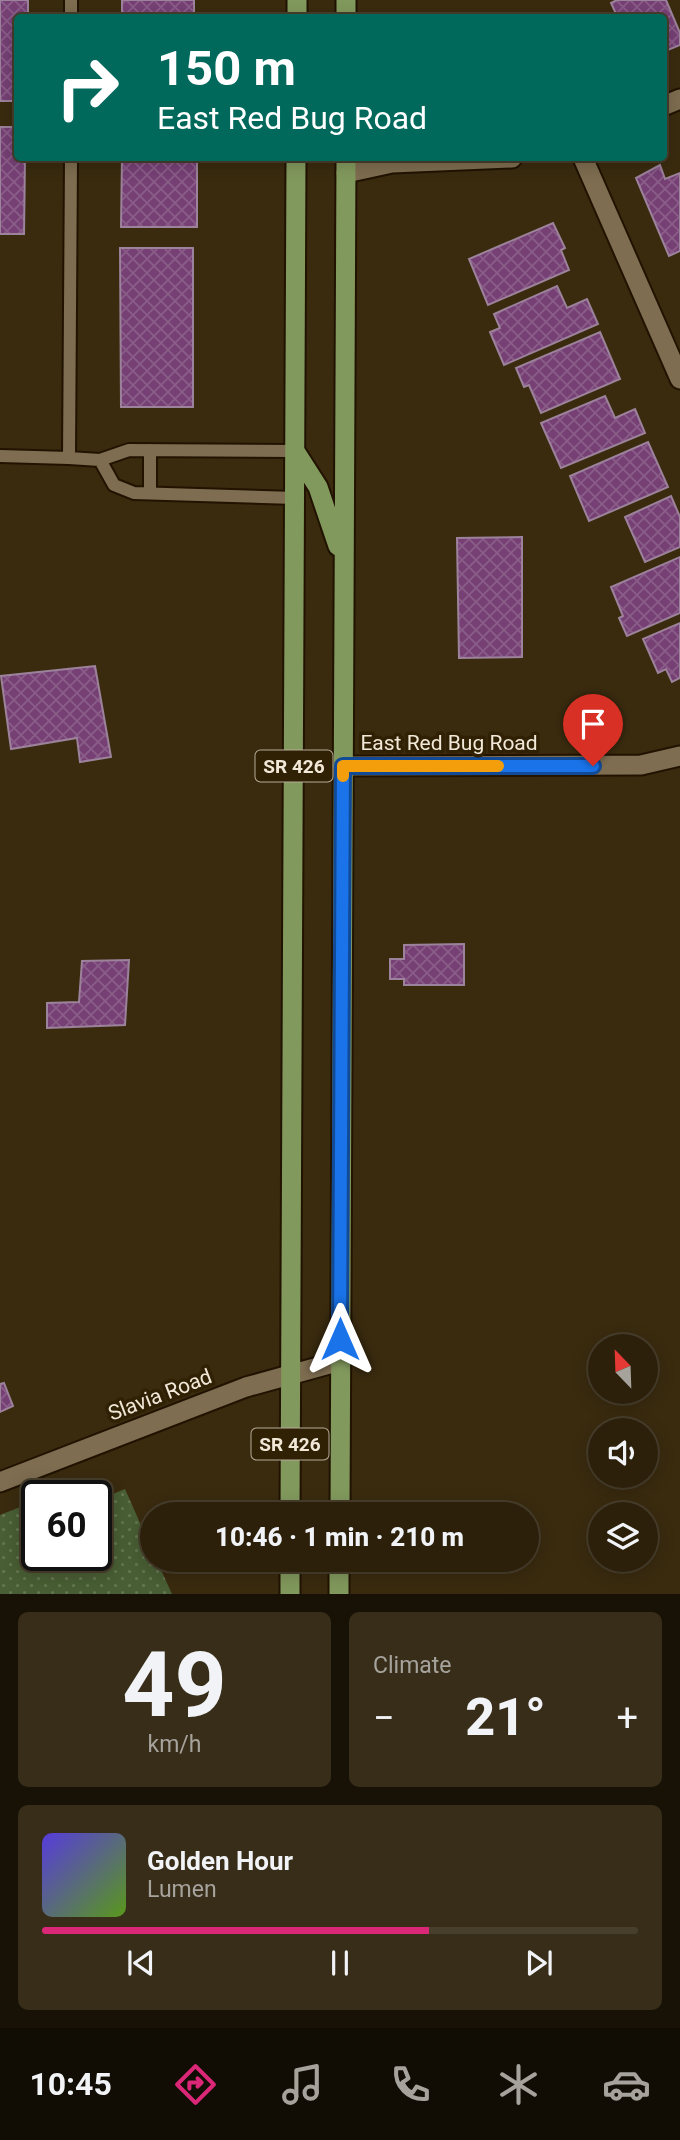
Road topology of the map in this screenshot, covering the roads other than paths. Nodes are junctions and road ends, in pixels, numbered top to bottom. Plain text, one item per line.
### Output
1 (71, 161) edge
2 (296, 161) edge
3 (432, 161) edge
4 (584, 161) edge
5 (346, 165) edge
6 (680, 379) edge
7 (150, 450) junction
8 (295, 451) junction
9 (0, 456) edge
10 (69, 458) junction
11 (100, 460) junction
12 (150, 493) junction
13 (295, 498) junction
14 (344, 567) junction
15 (680, 756) edge
16 (343, 766) junction
17 (340, 1361) junction
18 (290, 1374) junction
19 (0, 1482) edge
20 (290, 1502) edge
21 (340, 1502) edge
22 (290, 1572) edge
23 (339, 1572) edge
24 (290, 1594) edge
25 (339, 1594) edge

1 - 10 lane
2 - 8 main road, SR 426
3 - 5 street
4 - 6 street
5 - 14 main road, SR 426
7 - 8 lane
7 - 11 lane
7 - 12 lane
8 - 13 main road, SR 426
8 - 14 main road
9 - 10 lane
10 - 11 lane
11 - 12 lane
12 - 13 lane
13 - 18 main road, SR 426
14 - 16 main road, SR 426
15 - 16 street, East Red Bug Road
16 - 17 main road, SR 426
17 - 18 street, Slavia Road
17 - 21 main road, SR 426
18 - 19 street, Slavia Road
18 - 20 main road, SR 426
22 - 24 main road
23 - 25 main road

